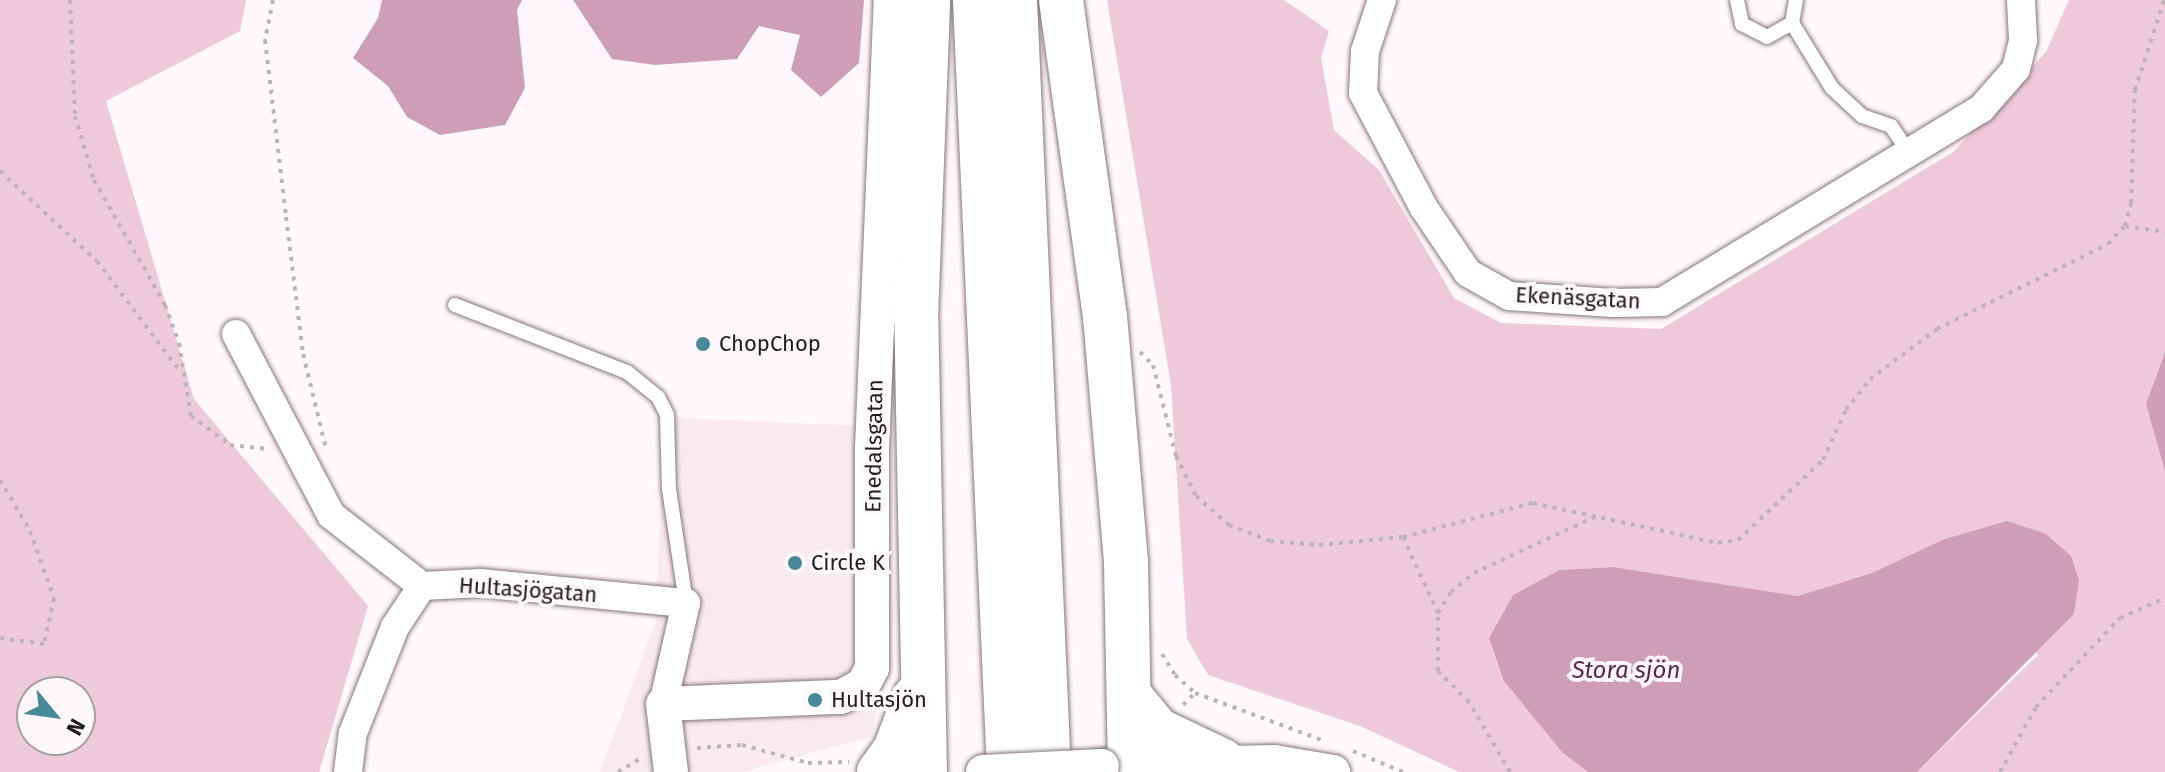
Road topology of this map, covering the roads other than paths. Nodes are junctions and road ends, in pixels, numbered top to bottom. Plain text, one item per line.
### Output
1 (891, 0) edge
2 (928, 0) edge
3 (975, 0) edge
4 (1015, 0) edge
5 (1061, 0) edge
6 (1382, 0) edge
7 (1737, 0) edge
8 (1796, 0) edge
9 (2021, 0) edge
10 (1792, 23) junction
11 (1909, 153) junction
12 (455, 305) dead end
13 (236, 334) dead end
14 (422, 586) junction
15 (686, 603) junction
16 (1130, 696) junction
17 (663, 704) junction
18 (1332, 753) edge
19 (1223, 761) junction
20 (670, 762) edge
21 (1121, 767) edge
22 (897, 768) edge
23 (348, 772) edge
24 (983, 772) edge
25 (1009, 772) edge
26 (1049, 772) edge

1 - 17 street, Enedalsgatan
2 - 22 highway
3 - 25 highway
4 - 26 highway
5 - 16 highway
6 - 11 street, Ekenäsgatan
7 - 10 lane
8 - 10 lane
9 - 11 street, Ekenäsgatan
10 - 11 lane
12 - 15 lane
13 - 14 street
14 - 15 street, Hultasjögatan
14 - 23 street
15 - 17 street
16 - 19 highway
16 - 21 highway
17 - 20 street
18 - 19 street
19 - 21 street
21 - 24 street, bridge

